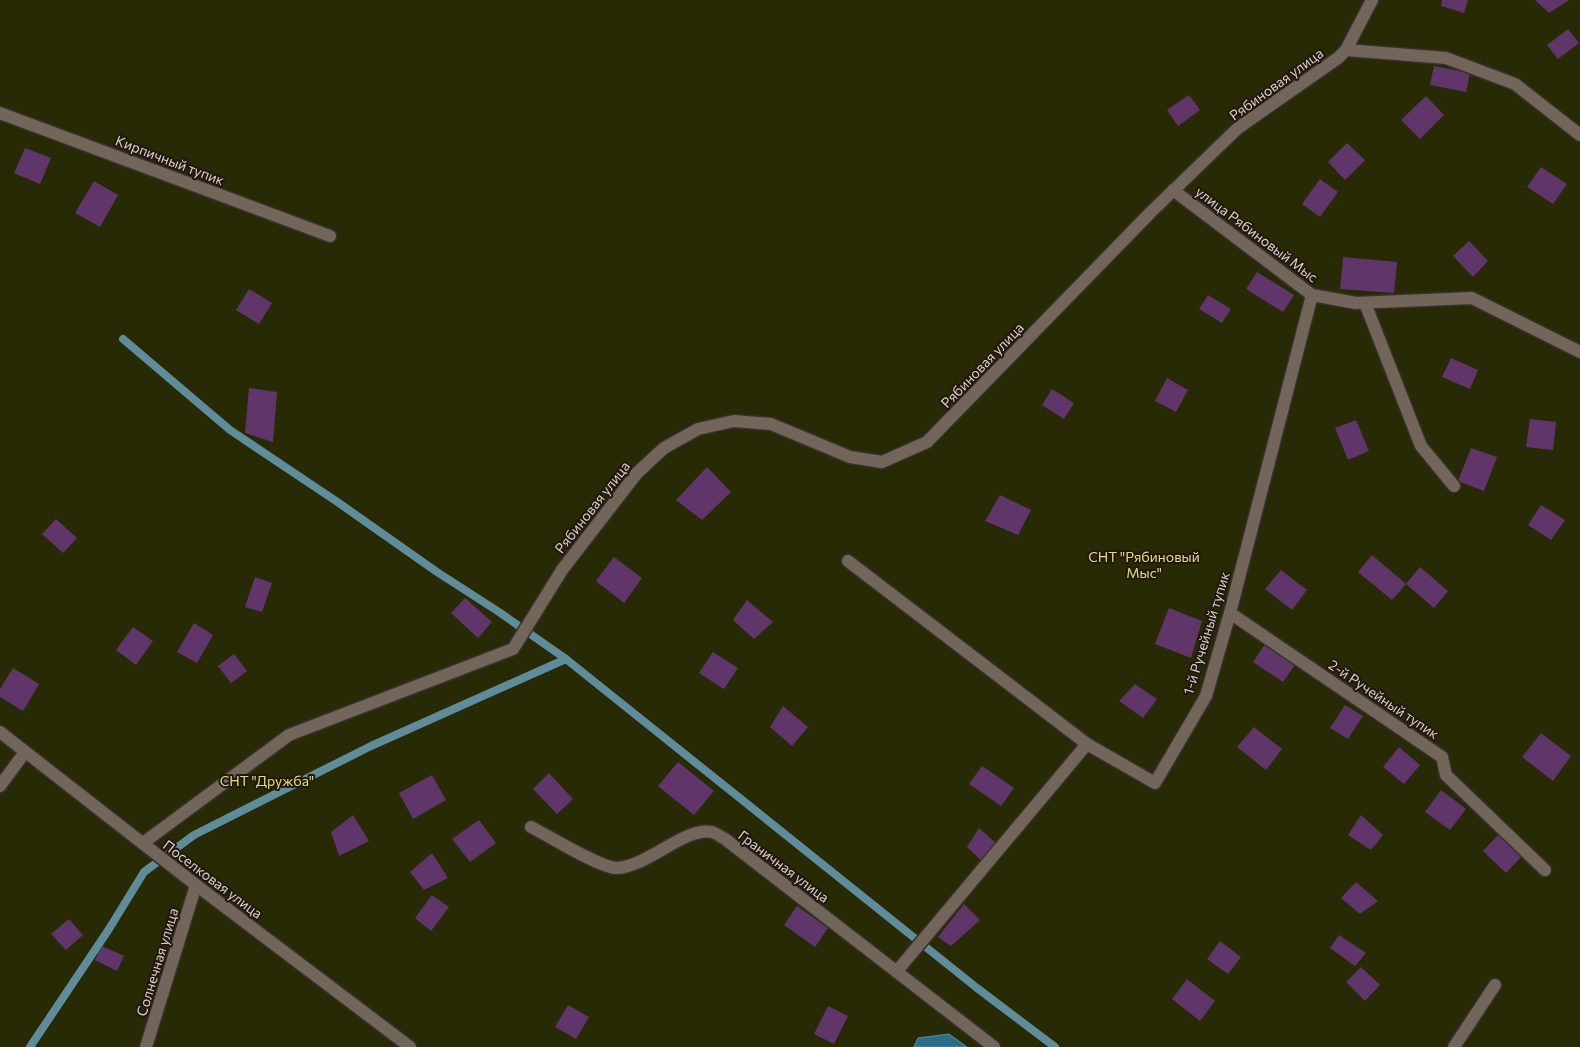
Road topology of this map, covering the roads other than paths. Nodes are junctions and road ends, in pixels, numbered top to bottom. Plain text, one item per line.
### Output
1 (1372, 0) edge
2 (1346, 50) junction
3 (0, 113) edge
4 (1580, 135) edge
5 (1174, 190) junction
6 (330, 236) dead end
7 (1312, 295) junction
8 (1364, 303) junction
9 (1580, 352) edge
10 (1454, 486) dead end
11 (848, 561) dead end
12 (1230, 613) junction
13 (0, 732) edge
14 (1087, 744) junction
15 (25, 752) junction
16 (0, 786) edge
17 (532, 827) dead end
18 (143, 843) junction
19 (1545, 870) dead end
20 (196, 885) junction
21 (897, 971) junction
22 (1495, 986) dead end
23 (146, 1047) edge
24 (410, 1047) edge
25 (994, 1047) edge
26 (1454, 1047) edge

1 - 2 street, Рябиновая улица
2 - 4 street
2 - 5 street, Рябиновая улица
3 - 6 street, Кирпичный тупик
5 - 7 street, улица Рябиновый Мыс
5 - 18 street, Рябиновая улица
7 - 8 street, улица Рябиновый Мыс
7 - 12 street, 1-й Ручейный тупик
8 - 9 street, улица Рябиновый Мыс
8 - 10 street
11 - 14 street
12 - 14 street, 1-й Ручейный тупик
12 - 19 street, 2-й Ручейный тупик
13 - 15 street, Поселковая улица
14 - 21 street
15 - 16 street
15 - 18 street, Поселковая улица
17 - 21 street, Граничная улица
18 - 20 street, Поселковая улица
20 - 23 street, Солнечная улица
20 - 24 street, Поселковая улица
21 - 25 street, Граничная улица
22 - 26 street

